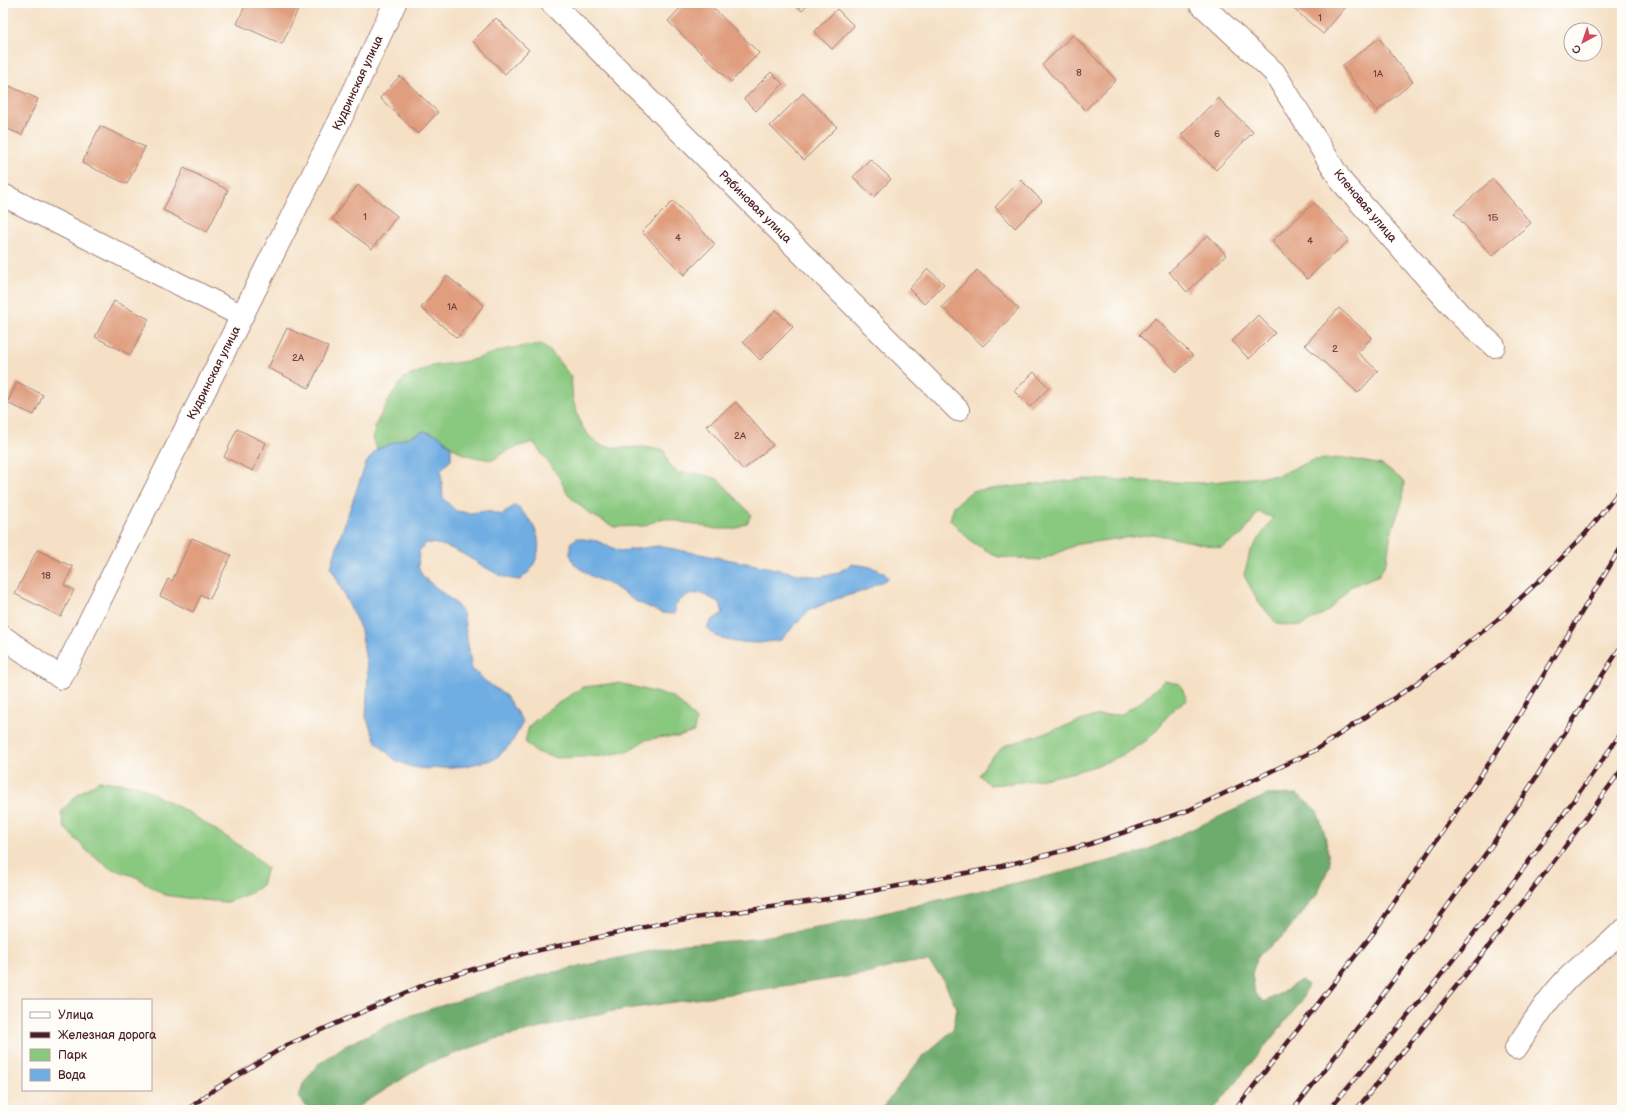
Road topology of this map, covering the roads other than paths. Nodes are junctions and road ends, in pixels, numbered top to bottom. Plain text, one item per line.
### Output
1 (396, 3) edge
2 (552, 3) edge
3 (1200, 3) edge
4 (3, 195) edge
5 (242, 316) junction
6 (1494, 346) dead end
7 (958, 410) dead end
8 (3, 637) edge
9 (1622, 931) edge
10 (1516, 1048) dead end

1 - 5 street, Кудринская улица
2 - 7 street, Рябиновая улица
3 - 6 street, Кленовая улица
4 - 5 street
5 - 8 street, Кудринская улица
9 - 10 street

